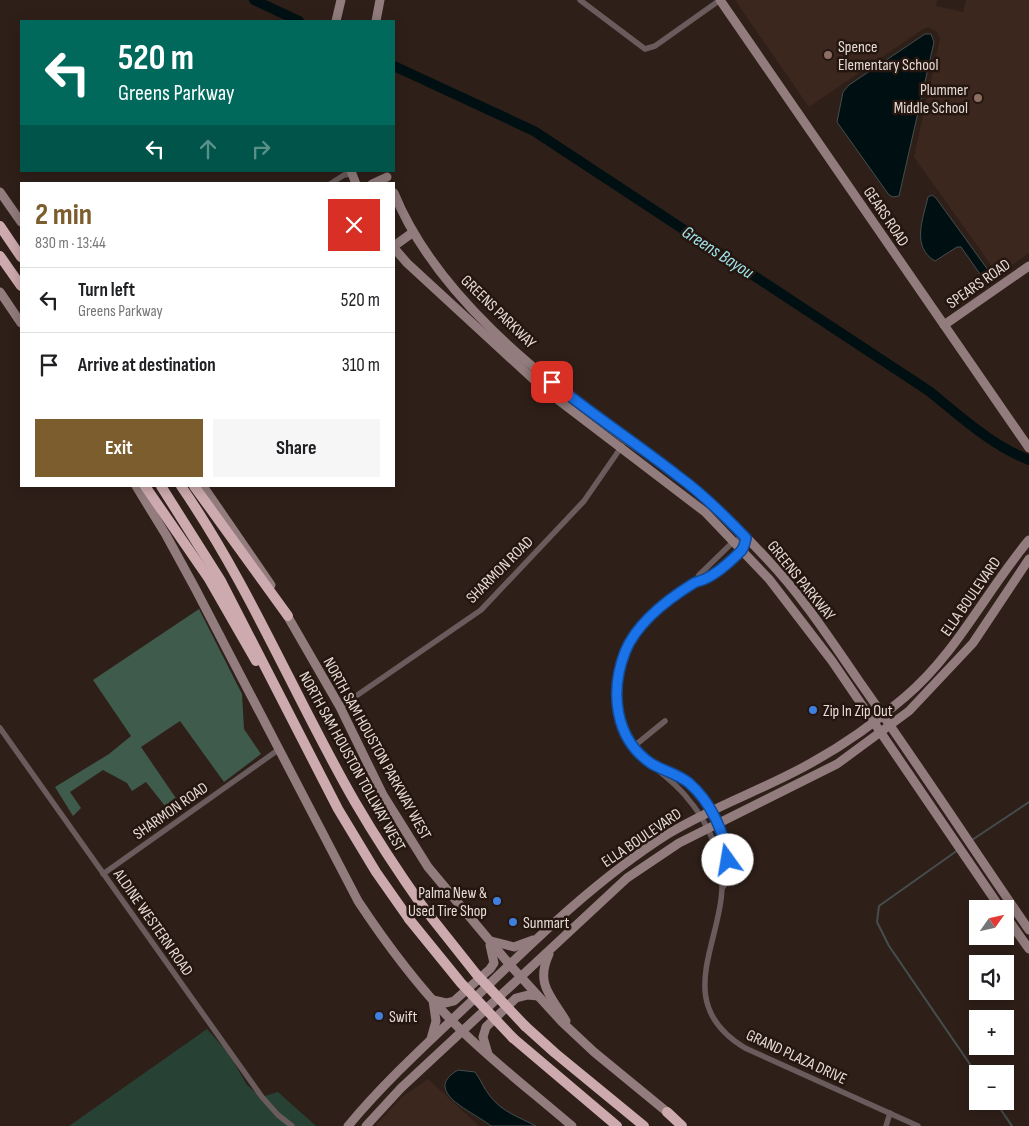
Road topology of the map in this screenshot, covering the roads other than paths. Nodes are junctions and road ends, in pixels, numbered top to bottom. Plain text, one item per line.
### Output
1 (341, 0) edge
2 (380, 0) edge
3 (580, 0) edge
4 (720, 0) edge
5 (336, 20) edge
6 (376, 20) edge
7 (352, 173) edge
8 (333, 182) edge
9 (0, 192) edge
10 (395, 195) edge
11 (20, 221) edge
12 (0, 226) edge
13 (412, 233) junction
14 (395, 246) edge
15 (395, 248) edge
16 (0, 256) edge
17 (20, 256) edge
18 (1029, 266) edge
19 (20, 285) edge
20 (0, 292) edge
21 (20, 322) edge
22 (944, 325) junction
23 (626, 439) junction
24 (620, 448) junction
25 (1029, 448) edge
26 (137, 487) edge
27 (146, 487) edge
28 (162, 487) edge
29 (182, 487) edge
30 (195, 487) edge
31 (204, 487) edge
32 (693, 488) junction
33 (687, 497) junction
34 (746, 538) junction
35 (1029, 540) edge
36 (734, 542) junction
37 (743, 550) junction
38 (1026, 550) edge
39 (1029, 559) edge
40 (696, 581) junction
41 (981, 608) junction
42 (288, 616) junction
43 (992, 616) junction
44 (841, 655) junction
45 (832, 661) junction
46 (936, 666) junction
47 (945, 674) junction
48 (340, 707) junction
49 (883, 714) junction
50 (665, 722) dead end
51 (874, 722) junction
52 (891, 726) junction
53 (0, 728) edge
54 (881, 734) junction
55 (303, 738) junction
56 (633, 747) junction
57 (278, 750) junction
58 (652, 764) junction
59 (785, 776) junction
60 (928, 782) junction
61 (792, 788) junction
62 (919, 789) junction
63 (711, 811) junction
64 (700, 816) junction
65 (717, 823) junction
66 (707, 828) junction
67 (620, 867) junction
68 (103, 874) junction
69 (627, 878) junction
70 (723, 888) junction
71 (995, 900) edge
72 (1008, 900) edge
73 (575, 904) junction
74 (1014, 908) edge
75 (587, 915) junction
76 (1014, 927) edge
77 (1029, 930) edge
78 (546, 931) junction
79 (488, 940) junction
80 (1029, 949) edge
81 (551, 950) junction
82 (510, 965) junction
83 (522, 978) junction
84 (538, 996) junction
85 (433, 1000) junction
86 (452, 1020) junction
87 (463, 1032) junction
88 (572, 1032) junction
89 (430, 1040) junction
90 (488, 1055) junction
91 (668, 1112) joint
92 (890, 1113) junction
93 (903, 1119) junction
94 (292, 1126) edge
95 (348, 1126) edge
96 (366, 1126) edge
97 (572, 1126) edge
98 (617, 1126) edge
99 (644, 1126) edge
100 (683, 1126) edge
101 (886, 1126) edge
102 (899, 1126) edge
103 (918, 1126) edge

1 - 5 main road
2 - 6 main road
3 - 4 street
4 - 22 main road, GEARS ROAD
7 - 8 street
9 - 11 main road
10 - 13 main road, GREENS PARKWAY
12 - 17 highway
13 - 14 main road
13 - 23 main road, GREENS PARKWAY
15 - 24 main road, GREENS PARKWAY
16 - 19 highway
18 - 22 main road, SPEARS ROAD
20 - 21 main road
22 - 25 main road, GEARS ROAD
23 - 24 street, SHARMON ROAD
23 - 32 main road, GREENS PARKWAY
24 - 33 main road, GREENS PARKWAY
24 - 48 street, SHARMON ROAD
26 - 57 main road
27 - 55 highway
28 - 55 highway, NORTH SAM HOUSTON TOLLWAY WEST
29 - 99 highway, NORTH SAM HOUSTON TOLLWAY WEST, bridge
30 - 42 highway
31 - 42 main road, NORTH SAM HOUSTON PARKWAY WEST
32 - 33 main road
32 - 34 main road, GREENS PARKWAY
33 - 36 main road, GREENS PARKWAY
34 - 36 street, GRAND PLAZA DRIVE
34 - 37 street
34 - 44 main road, GREENS PARKWAY
35 - 38 main road, ELLA BOULEVARD
36 - 37 main road, GREENS PARKWAY
36 - 40 street, GRAND PLAZA DRIVE
37 - 40 street, GRAND PLAZA DRIVE
37 - 45 main road, GREENS PARKWAY
38 - 41 main road, ELLA BOULEVARD
39 - 43 main road, ELLA BOULEVARD
40 - 56 street, GRAND PLAZA DRIVE
41 - 43 main road
41 - 46 main road, ELLA BOULEVARD
42 - 48 main road, NORTH SAM HOUSTON PARKWAY WEST
43 - 47 main road, ELLA BOULEVARD
44 - 45 main road
44 - 49 main road, GREENS PARKWAY
45 - 51 main road, GREENS PARKWAY
46 - 47 main road
46 - 49 main road, ELLA BOULEVARD
47 - 52 main road, ELLA BOULEVARD
48 - 79 main road, NORTH SAM HOUSTON PARKWAY WEST
49 - 51 main road, ELLA BOULEVARD
49 - 52 main road, GREENS PARKWAY
50 - 56 street
51 - 54 main road, GREENS PARKWAY
51 - 59 main road, ELLA BOULEVARD
52 - 54 main road, ELLA BOULEVARD
52 - 60 main road, GREENS PARKWAY
53 - 68 street, ALDINE WESTERN ROAD
54 - 61 main road, ELLA BOULEVARD
54 - 62 main road, GREENS PARKWAY
55 - 98 highway, bridge
56 - 58 street, GRAND PLAZA DRIVE
57 - 68 street, SHARMON ROAD
57 - 85 main road
58 - 63 street, GRAND PLAZA DRIVE
58 - 64 street, GRAND PLAZA DRIVE
59 - 61 main road
59 - 63 main road, ELLA BOULEVARD
60 - 62 main road
60 - 72 main road, GREENS PARKWAY
61 - 65 main road, ELLA BOULEVARD
62 - 71 main road, GREENS PARKWAY
63 - 64 main road, ELLA BOULEVARD
63 - 65 street, GRAND PLAZA DRIVE
64 - 66 street, GRAND PLAZA DRIVE
64 - 67 main road, ELLA BOULEVARD
65 - 66 main road, ELLA BOULEVARD
65 - 70 street, GRAND PLAZA DRIVE
66 - 69 main road, ELLA BOULEVARD
66 - 70 street, GRAND PLAZA DRIVE
67 - 69 main road
67 - 73 main road, ELLA BOULEVARD
68 - 94 street, ALDINE WESTERN ROAD
69 - 75 main road, ELLA BOULEVARD
70 - 92 street, GRAND PLAZA DRIVE
73 - 75 main road
73 - 78 main road, ELLA BOULEVARD
74 - 77 main road, GREENS PARKWAY
75 - 81 main road, ELLA BOULEVARD
76 - 80 main road
78 - 79 main road
78 - 82 main road, ELLA BOULEVARD
79 - 82 main road, NORTH SAM HOUSTON PARKWAY WEST
79 - 85 main road
81 - 83 main road, ELLA BOULEVARD
81 - 88 main road
82 - 83 main road, NORTH SAM HOUSTON PARKWAY WEST
82 - 86 main road, ELLA BOULEVARD
83 - 84 main road, NORTH SAM HOUSTON PARKWAY WEST
83 - 87 main road, ELLA BOULEVARD
84 - 88 main road, NORTH SAM HOUSTON PARKWAY WEST
84 - 90 main road
85 - 86 main road
85 - 89 main road
86 - 87 main road
86 - 89 main road, ELLA BOULEVARD
87 - 90 main road
87 - 96 main road, ELLA BOULEVARD
88 - 91 main road, NORTH SAM HOUSTON PARKWAY WEST
89 - 95 main road, ELLA BOULEVARD
90 - 97 main road
91 - 100 highway
92 - 93 street, GRAND PLAZA DRIVE
92 - 101 street
93 - 102 street
93 - 103 street, GRAND PLAZA DRIVE

